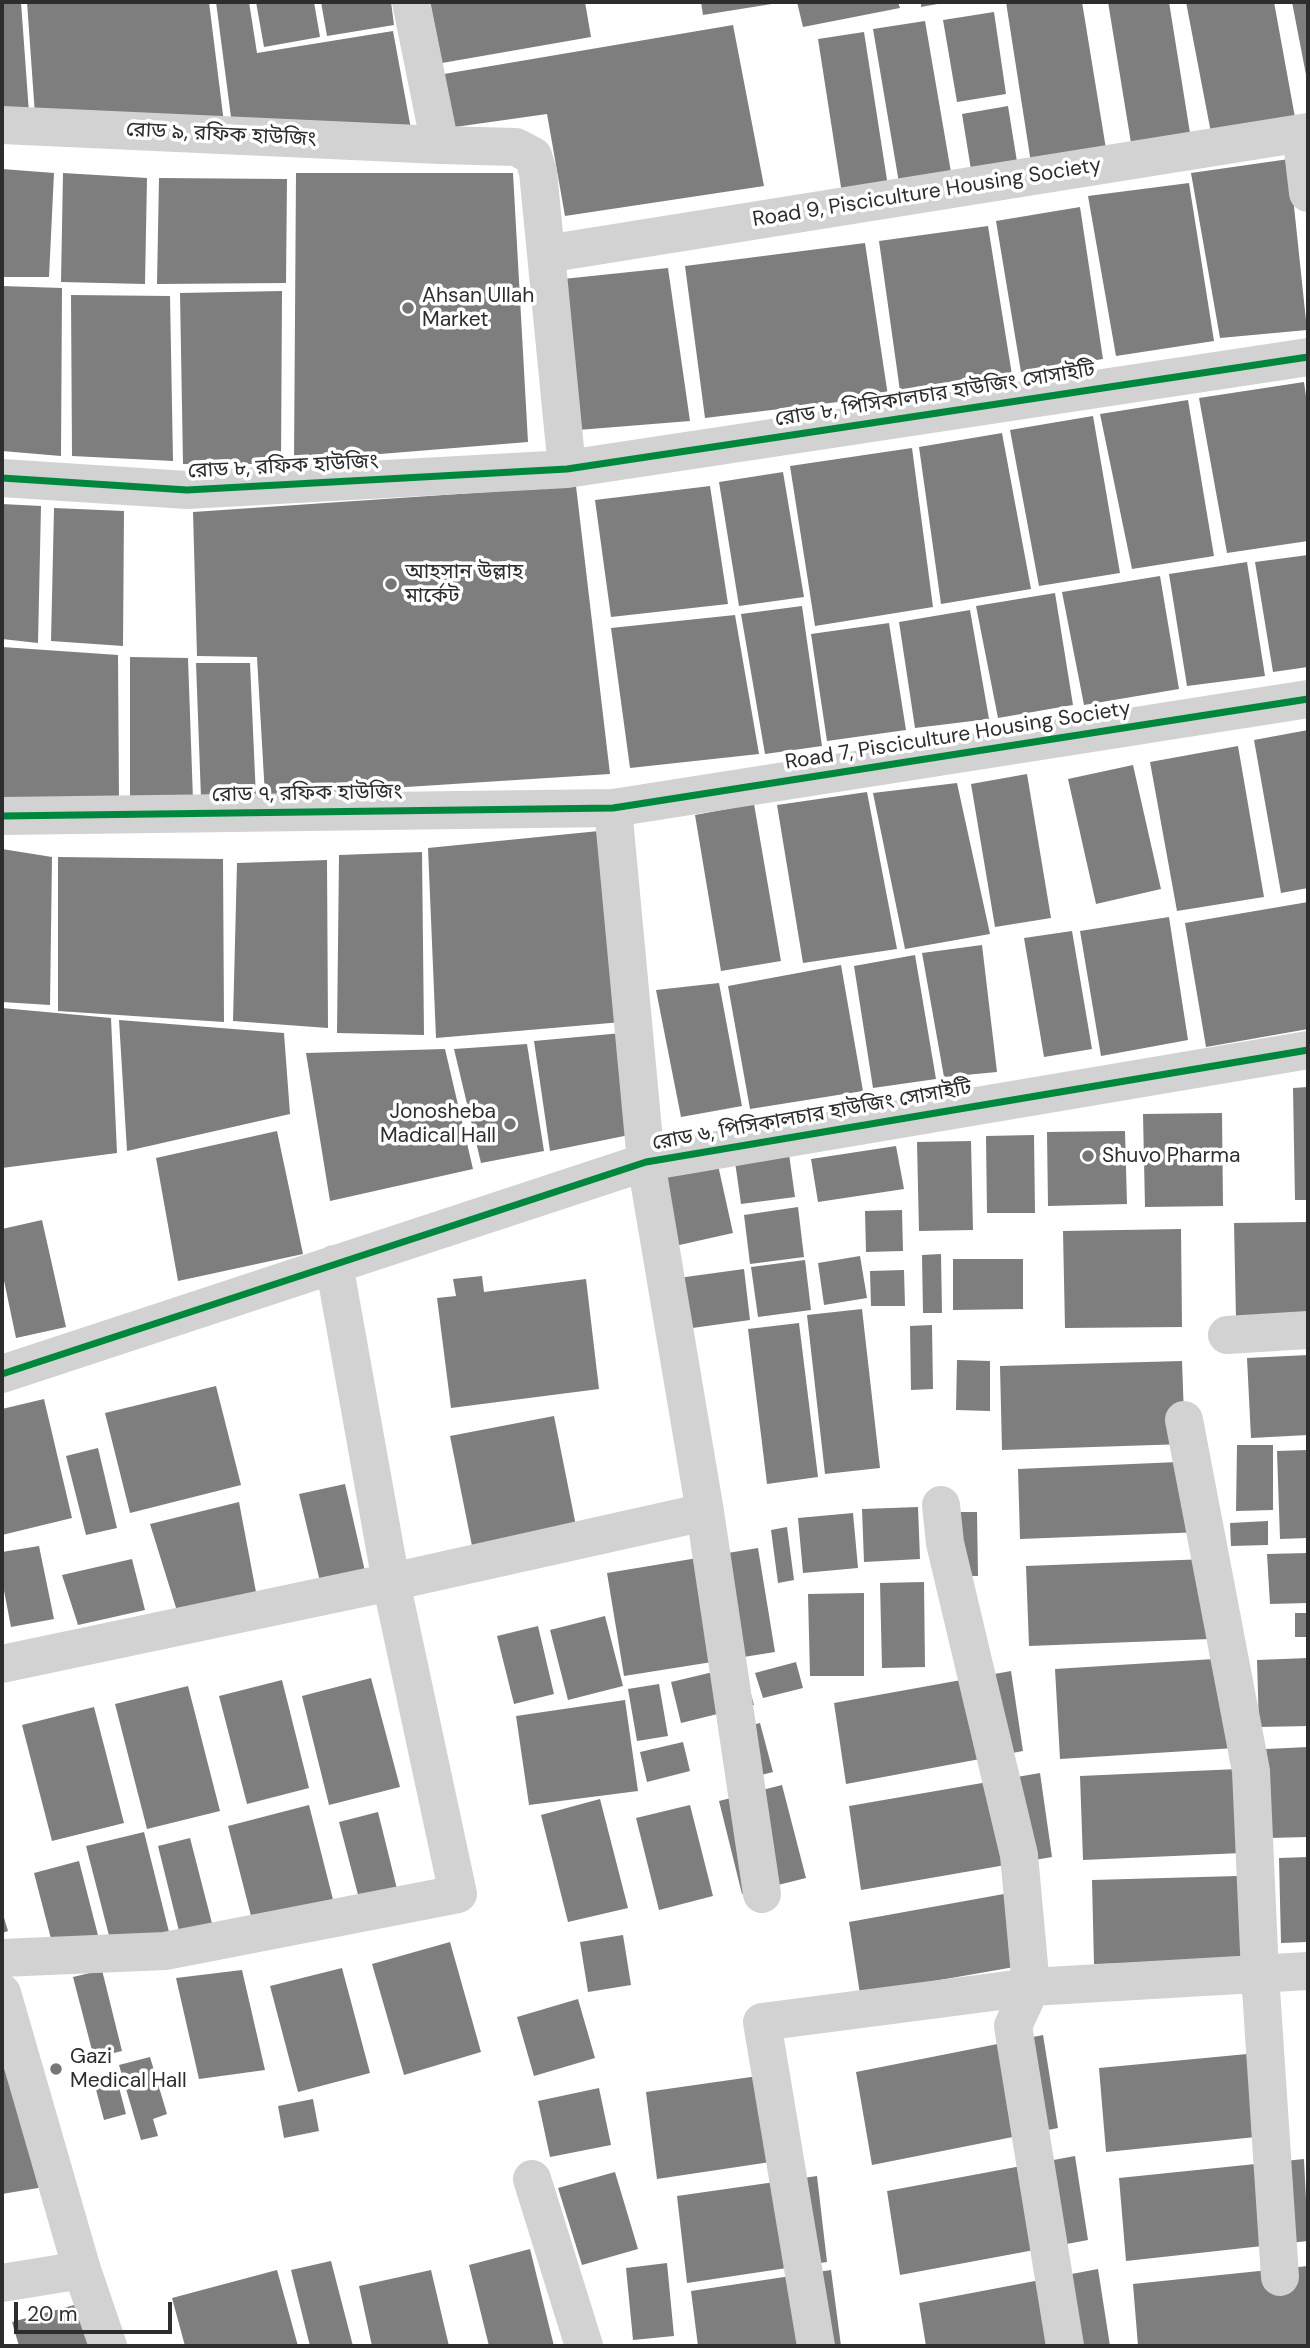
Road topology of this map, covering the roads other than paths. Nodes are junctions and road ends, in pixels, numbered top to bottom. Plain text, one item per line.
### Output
1 (411, 2) edge
2 (2, 125) edge
3 (1305, 133) edge
4 (440, 145) junction
5 (1308, 193) edge
6 (547, 254) junction
7 (1308, 357) edge
8 (566, 469) junction
9 (2, 478) edge
10 (1308, 699) edge
11 (613, 808) junction
12 (2, 816) edge
13 (1308, 1050) edge
14 (646, 1162) junction
15 (334, 1264) junction
16 (1308, 1330) edge
17 (1227, 1335) dead end
18 (2, 1374) edge
19 (1184, 1420) dead end
20 (942, 1505) dead end
21 (705, 1512) junction
22 (391, 1582) junction
23 (2, 1664) edge
24 (762, 1894) dead end
25 (2, 1958) edge
26 (1308, 1971) edge
27 (1260, 1974) junction
28 (1031, 1987) junction
29 (2, 1993) edge
30 (532, 2179) dead end
31 (82, 2270) junction
32 (1280, 2277) dead end
33 (2, 2283) edge
34 (108, 2346) edge
35 (584, 2346) edge
36 (816, 2346) edge
37 (1065, 2346) edge

1 - 4 street
2 - 4 street, রোড ৯, রফিক হাউজিং
3 - 5 street
3 - 6 street, Road 9, Pisciculture Housing Society
4 - 6 street, রোড ৯, রফিক হাউজিং
6 - 8 street
7 - 8 street, রোড ৮, পিসিকালচার হাউজিং সোসাইটি
8 - 9 street, রোড ৮, রফিক হাউজিং
10 - 11 street, Road 7, Pisciculture Housing Society
11 - 12 street, রোড ৭, রফিক হাউজিং
11 - 14 street
13 - 14 street, রোড ৬, পিসিকালচার হাউজিং সোসাইটি
14 - 15 street, রোড ৬, পিসিকালচার হাউজিং সোসাইটি
14 - 21 street
15 - 18 street, রোড ৬, পিসিকালচার হাউজিং সোসাইটি
15 - 22 street
16 - 17 street
19 - 27 street
20 - 28 street
21 - 22 street
21 - 24 street
22 - 23 street
22 - 25 street
26 - 27 street
27 - 28 street
27 - 32 street
28 - 36 street
28 - 37 street
29 - 31 street
30 - 35 street
31 - 33 street
31 - 34 street

